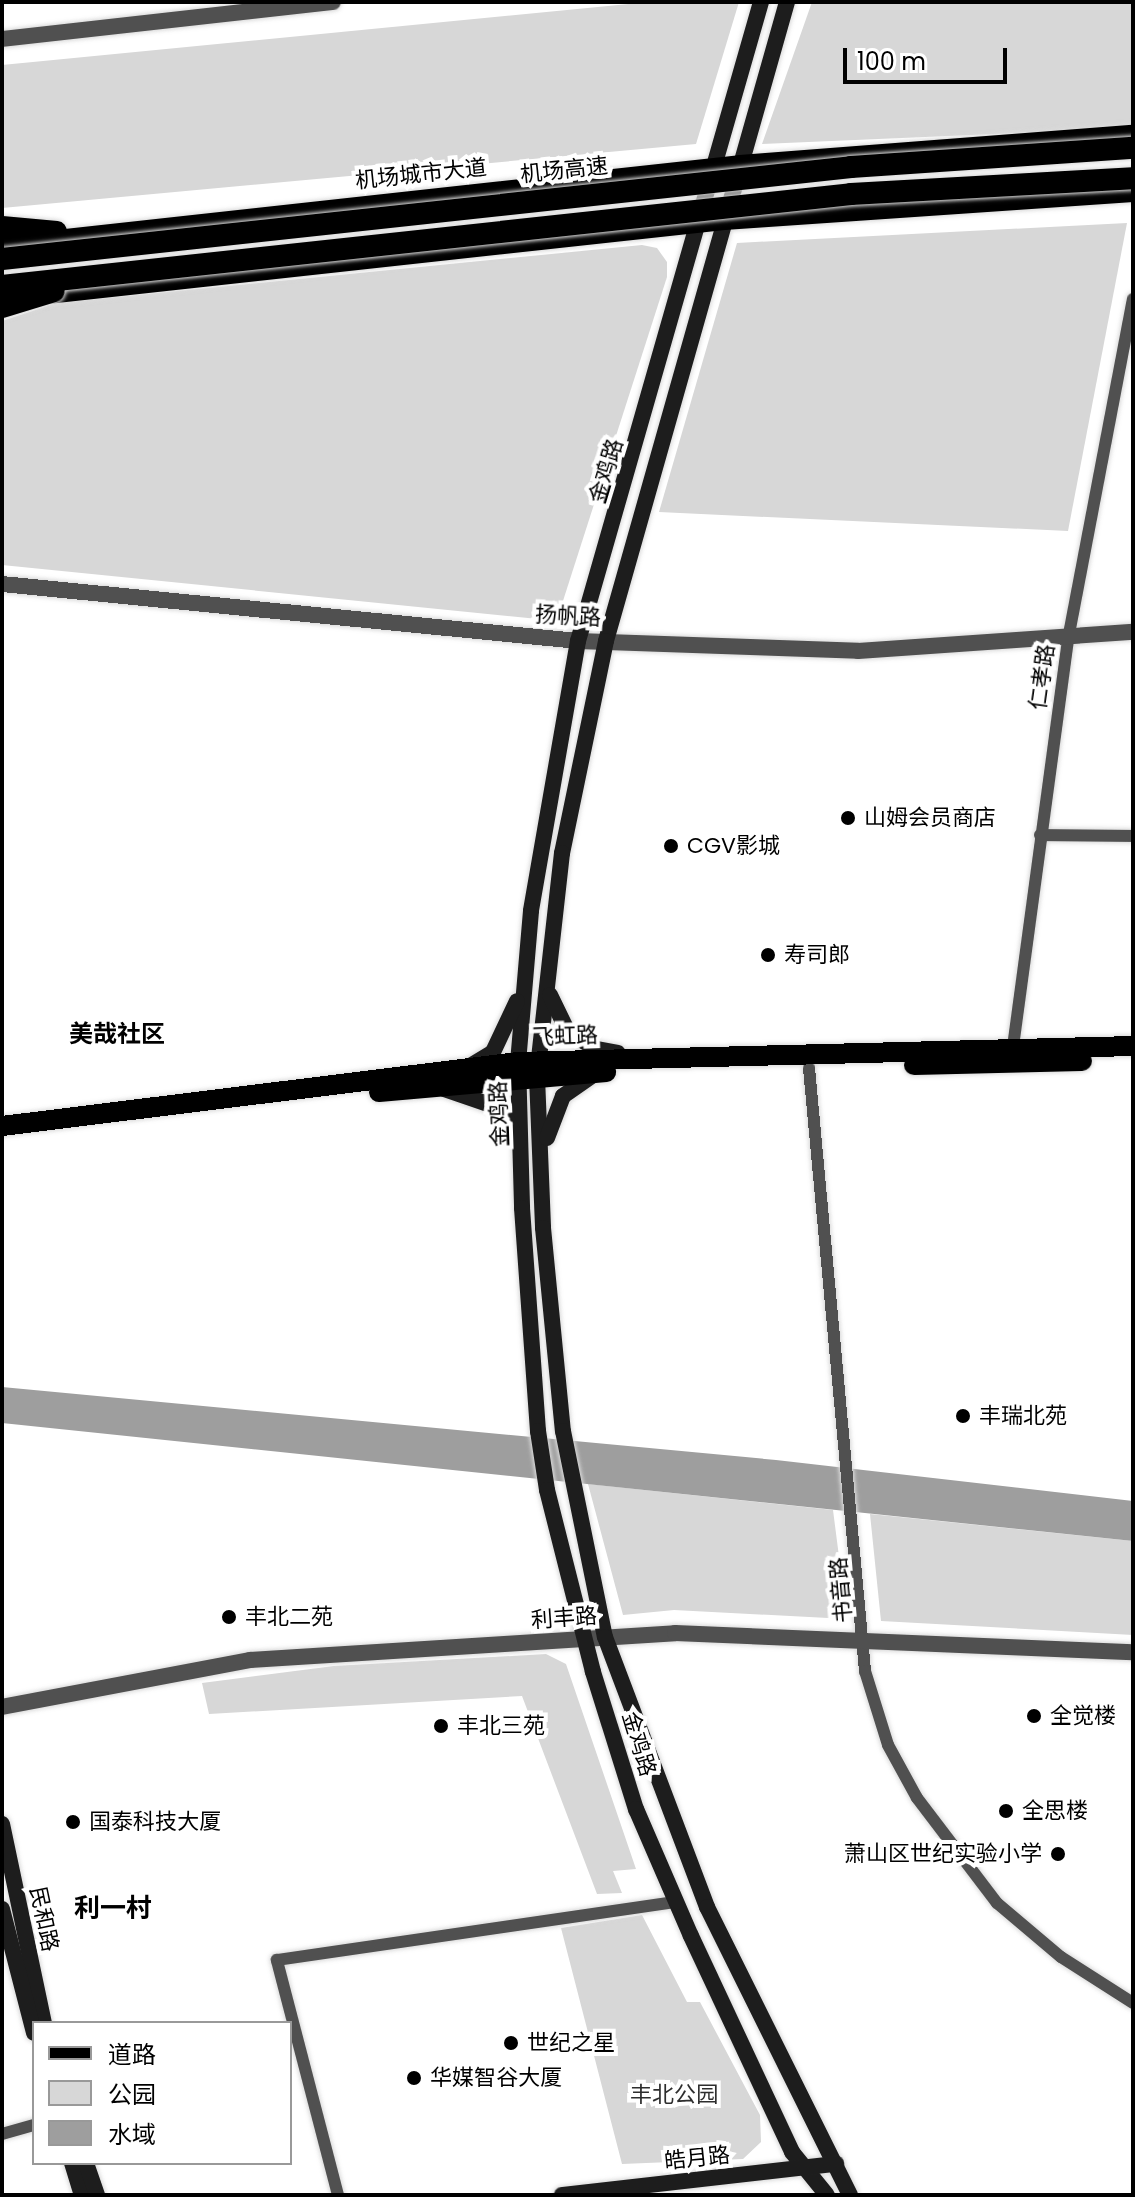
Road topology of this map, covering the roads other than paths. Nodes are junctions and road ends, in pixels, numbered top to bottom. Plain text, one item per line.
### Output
1 (333, 2) edge
2 (761, 2) edge
3 (787, 2) edge
4 (2, 39) edge
5 (1133, 135) edge
6 (1133, 148) edge
7 (740, 165) junction
8 (710, 169) junction
9 (1133, 178) edge
10 (1133, 192) edge
11 (724, 220) junction
12 (694, 224) junction
13 (2, 226) edge
14 (104, 241) junction
15 (2, 245) edge
16 (2, 259) edge
17 (107, 275) junction
18 (2, 286) edge
19 (2, 299) edge
20 (1133, 299) edge
21 (2, 307) edge
22 (2, 584) edge
23 (1133, 632) edge
24 (1069, 634) junction
25 (578, 641) junction
26 (606, 641) junction
27 (1040, 835) junction
28 (1133, 836) edge
29 (526, 977) junction
30 (547, 986) junction
31 (1133, 1046) edge
32 (1011, 1056) junction
33 (643, 1058) junction
34 (1133, 1059) edge
35 (470, 1066) junction
36 (809, 1068) junction
37 (530, 1069) junction
38 (599, 1072) junction
39 (431, 1086) junction
40 (2, 1126) edge
41 (2, 1140) edge
42 (522, 1159) junction
43 (541, 1175) junction
44 (605, 1637) junction
45 (584, 1639) junction
46 (865, 1640) junction
47 (1133, 1652) edge
48 (2, 1707) edge
49 (2, 1824) edge
50 (676, 1902) junction
51 (2, 1909) edge
52 (1133, 2003) edge
53 (44, 2021) edge
54 (32, 2025) edge
55 (32, 2126) edge
56 (2, 2134) edge
57 (836, 2164) junction
58 (73, 2165) edge
59 (87, 2165) edge
60 (808, 2170) junction
61 (82, 2195) edge
62 (97, 2195) edge
63 (338, 2195) edge
64 (562, 2195) edge
65 (827, 2195) edge
66 (850, 2195) edge

1 - 4 street
2 - 8 main road, 金鸡路
3 - 7 main road, 金鸡路
5 - 7 main road, 机场城市大道
6 - 14 highway, 机场高速, bridge
7 - 8 main road, 机场城市大道
7 - 11 main road, 金鸡路
8 - 12 main road, 金鸡路
8 - 14 main road, 机场城市大道
9 - 17 highway, bridge
10 - 11 main road
11 - 12 main road
11 - 26 main road, 金鸡路
12 - 19 main road
12 - 25 main road, 金鸡路
13 - 14 main road, 机场城市大道
14 - 15 highway, bridge
14 - 16 highway, 机场高速, bridge
17 - 18 highway, bridge
17 - 21 highway, bridge
20 - 24 street, 仁孝路
22 - 25 street, 扬帆路
23 - 24 street, 扬帆路
24 - 26 street, 扬帆路
24 - 27 street, 仁孝路
25 - 26 street, 扬帆路
25 - 29 main road, 金鸡路
26 - 30 main road, 金鸡路
27 - 28 street
27 - 32 street, 仁孝路
29 - 35 main road
29 - 37 main road, 金鸡路
30 - 33 main road
30 - 37 main road, 金鸡路
31 - 32 main road, 飞虹路
32 - 33 main road, 飞虹路
32 - 34 main road, 飞虹路
32 - 36 main road, 飞虹路
33 - 37 main road, 飞虹路
35 - 37 main road, 飞虹路
35 - 40 main road, 飞虹路
36 - 38 main road, 飞虹路
36 - 46 street, 书音路
37 - 38 main road, 飞虹路
37 - 39 main road, 飞虹路
37 - 42 main road, 金鸡路
37 - 43 main road, 金鸡路
38 - 43 main road
39 - 41 main road, 飞虹路
39 - 42 main road
42 - 45 main road, 金鸡路
43 - 44 main road, 金鸡路
44 - 45 street, 利丰路
44 - 46 street, 利丰路
44 - 57 main road, 金鸡路
45 - 48 street, 利丰路
45 - 50 main road, 金鸡路
46 - 47 street, 利丰路
46 - 52 street, 书音路
49 - 53 main road, 民和路
50 - 60 main road, 金鸡路
50 - 63 street
51 - 54 main road, 民和路
55 - 56 street
57 - 60 main road, 皓月路
57 - 66 main road, 金鸡路
58 - 61 main road
59 - 62 main road
60 - 64 main road, 皓月路
60 - 65 main road, 金鸡路

